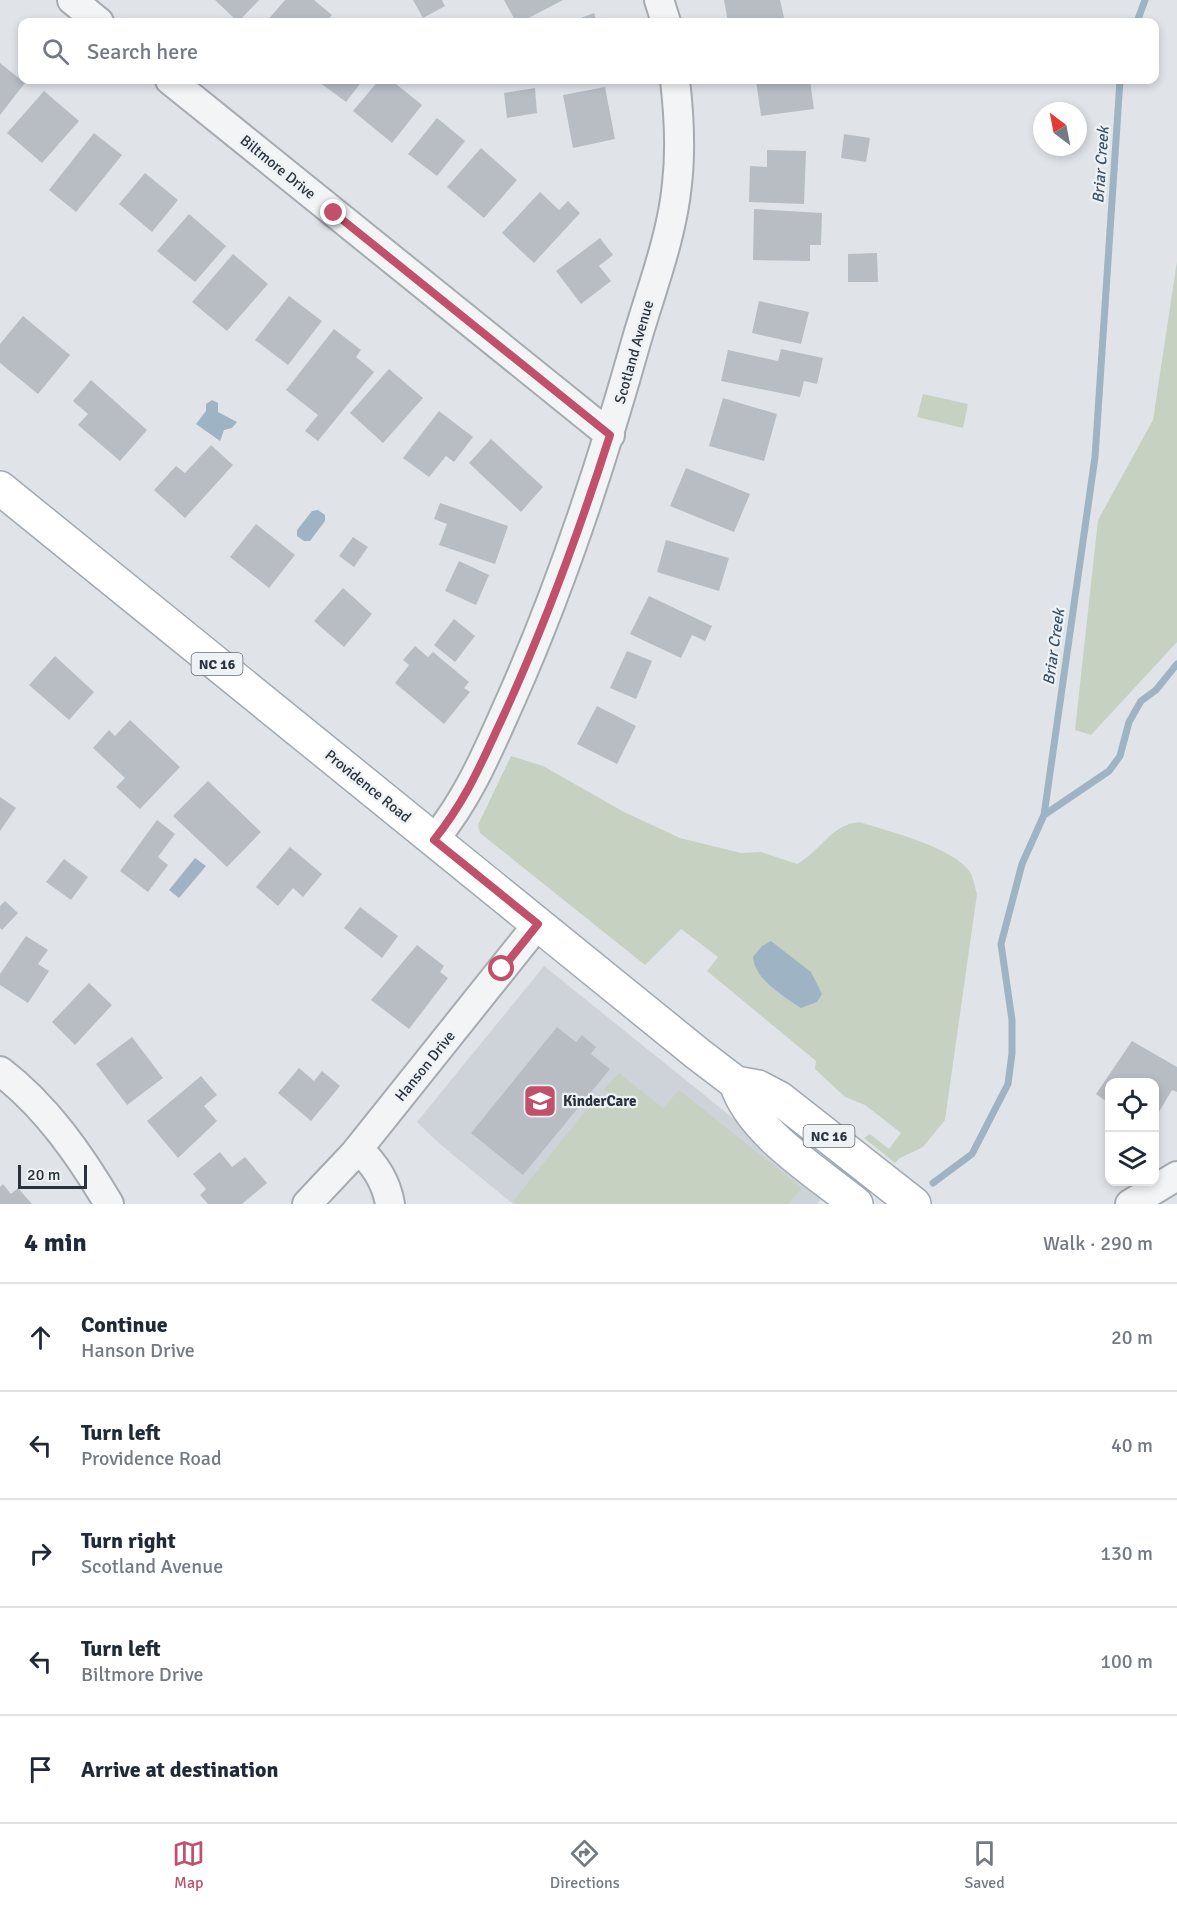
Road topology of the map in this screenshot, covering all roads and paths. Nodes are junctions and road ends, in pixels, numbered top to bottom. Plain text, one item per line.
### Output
1 (72, 0) edge
2 (659, 0) edge
3 (94, 18) edge
4 (665, 18) edge
5 (175, 84) edge
6 (676, 84) edge
7 (610, 435) junction
8 (0, 488) edge
9 (434, 840) junction
10 (538, 924) junction
11 (0, 1071) edge
12 (736, 1083) junction
13 (358, 1149) junction
14 (1177, 1176) edge
15 (321, 1200) edge
16 (109, 1204) edge
17 (390, 1204) edge
18 (856, 1204) edge
19 (914, 1204) edge
20 (1130, 1204) edge

1 - 3 street
2 - 4 street
5 - 7 street, Biltmore Drive
6 - 7 street, Scotland Avenue
7 - 9 street, Scotland Avenue
8 - 9 main road, Providence Road / NC 16
9 - 10 main road, Providence Road / NC 16
10 - 12 main road, Providence Road / NC 16
10 - 13 street, Hanson Drive
11 - 16 street
12 - 18 main road, Providence Road / NC 16
12 - 19 main road, Providence Road / NC 16
13 - 15 street, Hanson Drive
13 - 17 street
14 - 20 street

